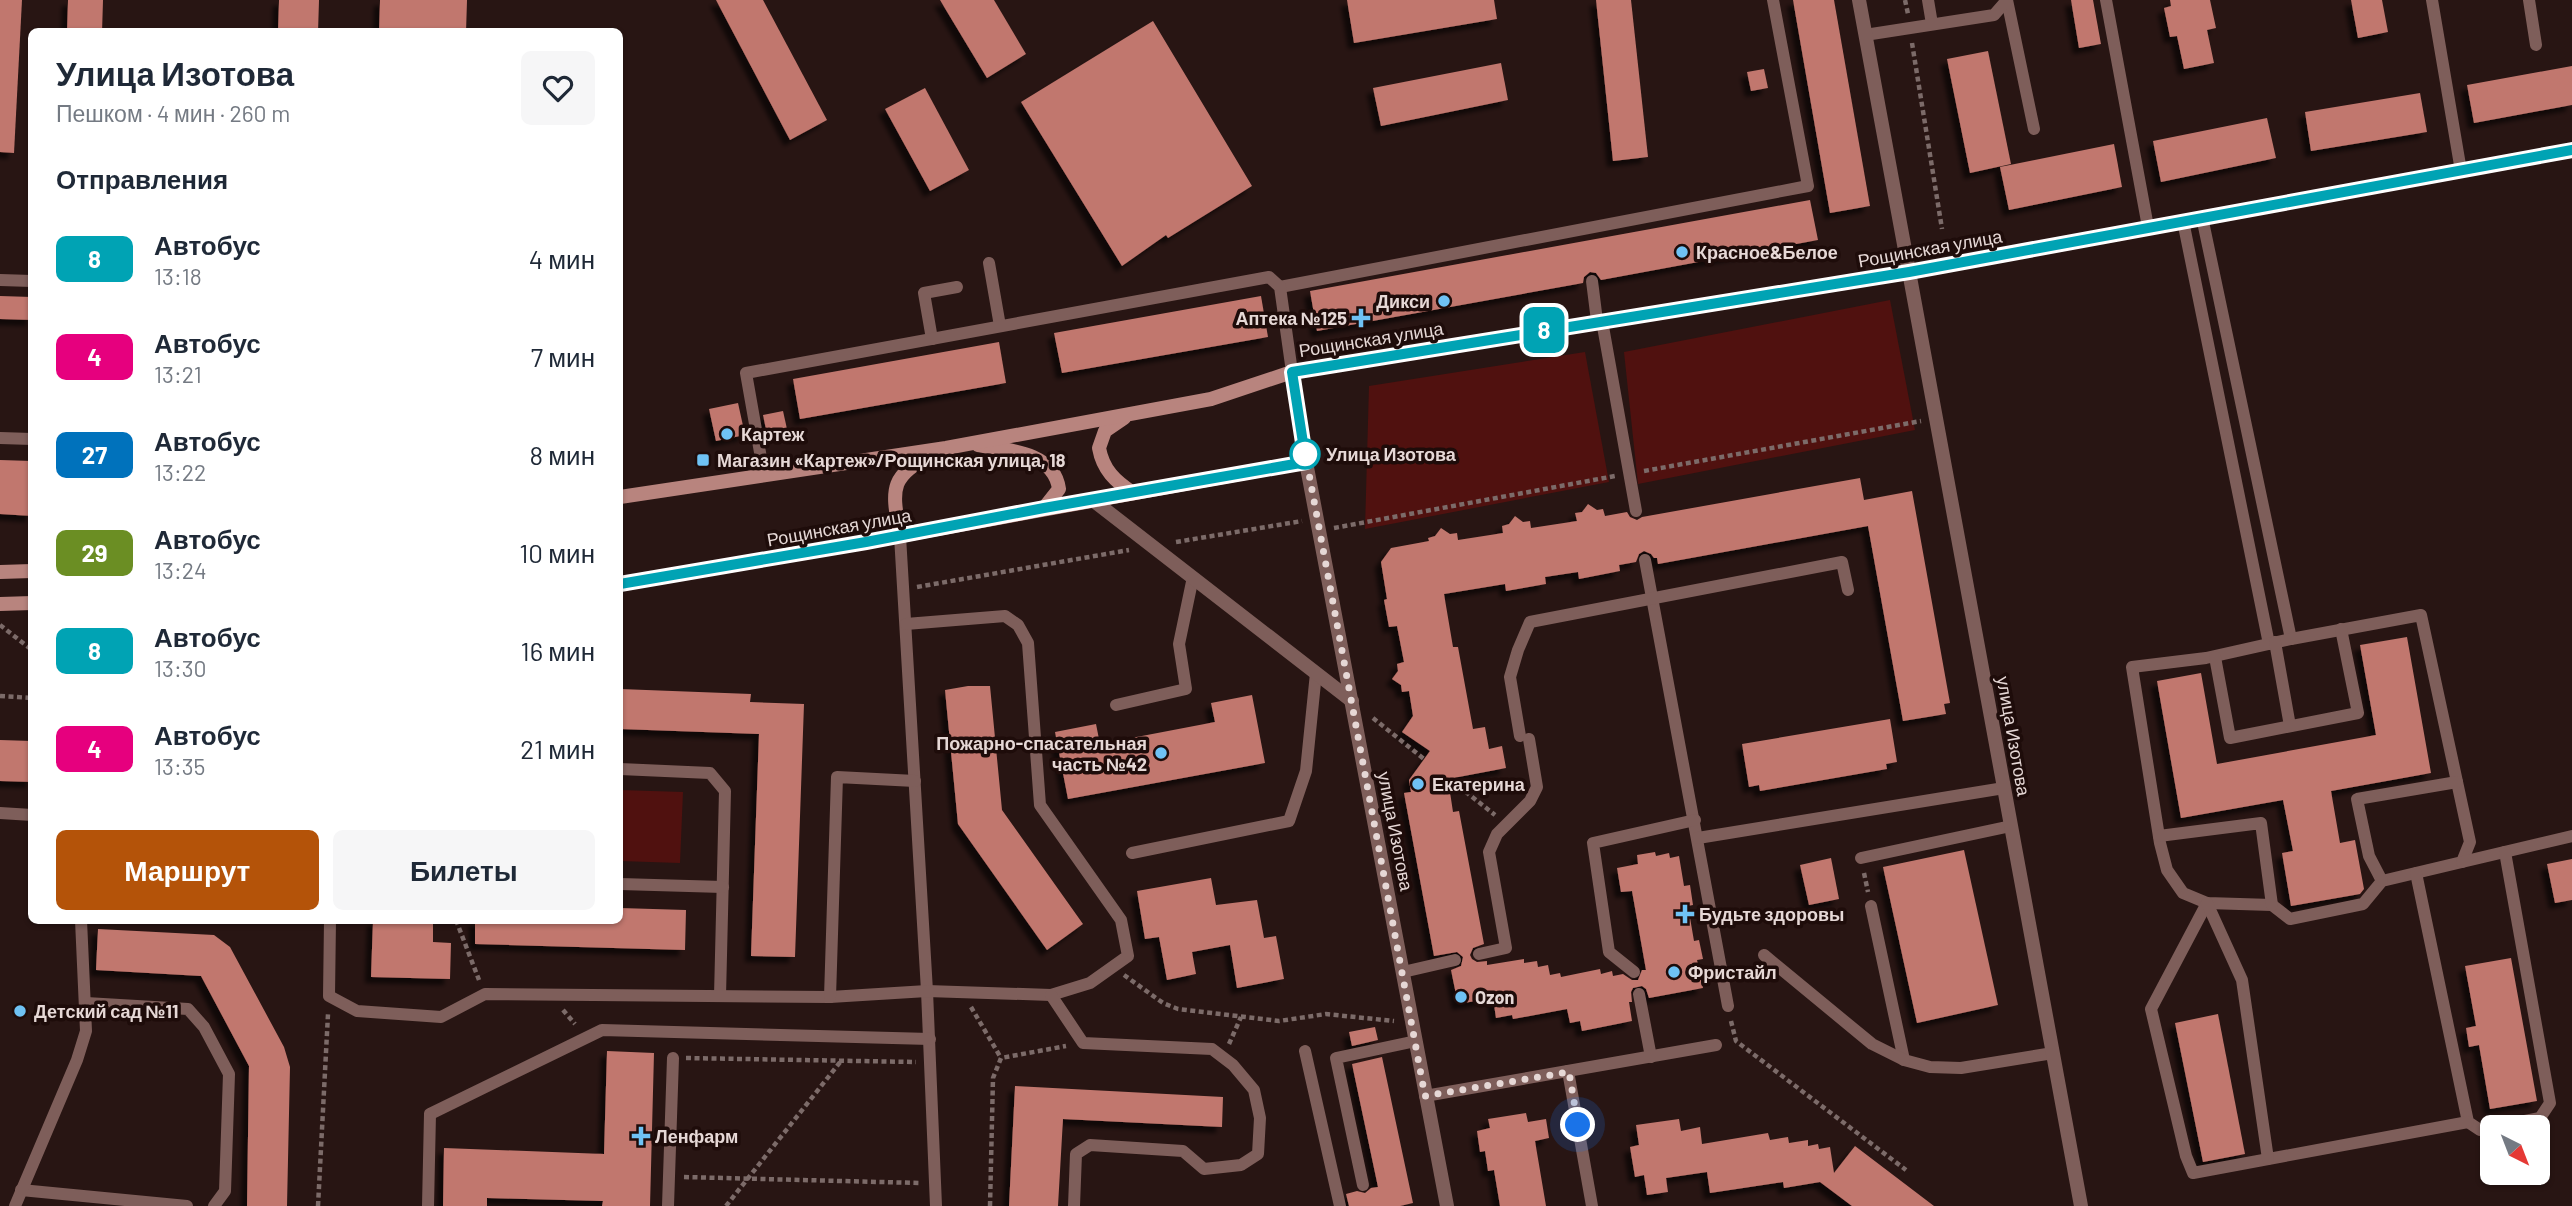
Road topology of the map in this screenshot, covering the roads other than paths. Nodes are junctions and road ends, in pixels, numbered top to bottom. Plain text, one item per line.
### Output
1 (1773, 0) edge
2 (1858, 0) edge
3 (1928, 0) edge
4 (2007, 0) edge
5 (2106, 0) edge
6 (2432, 0) edge
7 (2529, 0) edge
8 (1932, 24) junction
9 (1865, 35) junction
10 (2536, 44) dead end
11 (2034, 129) dead end
12 (2572, 150) edge
13 (2461, 170) junction
14 (2202, 217) junction
15 (2183, 221) junction
16 (2148, 228) junction
17 (989, 262) dead end
18 (1909, 272) junction
19 (0, 280) edge
20 (28, 281) edge
21 (1592, 281) dead end
22 (1280, 286) junction
23 (957, 287) dead end
24 (1599, 321) junction
25 (1000, 326) junction
26 (932, 339) junction
27 (1292, 372) junction
28 (1131, 413) junction
29 (0, 438) edge
30 (28, 439) edge
31 (970, 443) junction
32 (946, 448) junction
33 (1306, 462) junction
34 (764, 475) junction
35 (1133, 493) junction
36 (623, 497) edge
37 (1094, 501) junction
38 (1044, 508) junction
39 (1636, 510) dead end
40 (900, 536) junction
41 (1644, 560) dead end
42 (28, 571) edge
43 (0, 572) edge
44 (1193, 578) junction
45 (623, 582) edge
46 (1847, 590) dead end
47 (1652, 598) junction
48 (28, 603) edge
49 (0, 604) edge
50 (906, 624) junction
51 (2341, 629) junction
52 (2291, 639) junction
53 (2272, 643) junction
54 (2215, 657) junction
55 (1316, 673) junction
56 (1352, 701) junction
57 (1116, 705) dead end
58 (2290, 726) junction
59 (623, 769) edge
60 (915, 781) junction
61 (2457, 782) junction
62 (2004, 788) junction
63 (0, 813) edge
64 (28, 815) edge
65 (1695, 820) junction
66 (2011, 826) junction
67 (2159, 836) junction
68 (2572, 836) edge
69 (1698, 838) junction
70 (2505, 852) junction
71 (1132, 853) dead end
72 (1861, 858) road end
73 (2462, 862) junction
74 (2417, 873) junction
75 (2382, 881) junction
76 (623, 884) edge
77 (723, 887) junction
78 (2207, 903) junction
79 (1871, 905) road end
80 (2272, 905) junction
81 (81, 924) edge
82 (330, 924) edge
83 (1479, 954) dead end
84 (1764, 954) dead end
85 (1455, 960) dead end
86 (1403, 972) junction
87 (1634, 972) dead end
88 (928, 991) junction
89 (1051, 995) junction
90 (1639, 995) dead end
91 (720, 996) junction
92 (830, 997) junction
93 (86, 1003) junction
94 (1728, 1006) road end
95 (930, 1039) junction
96 (1416, 1041) junction
97 (1716, 1045) dead end
98 (1305, 1051) dead end
99 (2053, 1053) junction
100 (1651, 1057) junction
101 (673, 1058) road end
102 (1903, 1060) junction
103 (1569, 1072) junction
104 (1425, 1096) junction
105 (2541, 1115) edge
106 (2468, 1122) junction
107 (2480, 1130) edge
108 (2268, 1159) junction
109 (1363, 1185) dead end
110 (21, 1189) junction
111 (15, 1206) edge
112 (187, 1206) edge
113 (214, 1206) edge
114 (428, 1206) edge
115 (668, 1206) edge
116 (936, 1206) edge
117 (1074, 1206) edge
118 (1340, 1206) edge
119 (1447, 1206) edge
120 (1592, 1206) edge
121 (2081, 1206) edge

1 - 22 lane
2 - 9 street, улица Изотова
3 - 8 lane
4 - 8 lane
4 - 11 lane
5 - 16 lane
6 - 13 lane
7 - 10 lane
8 - 9 lane
9 - 18 street, улица Изотова
12 - 13 street, Рощинская улица
13 - 14 street, Рощинская улица
14 - 15 street, Рощинская улица
14 - 52 lane
15 - 16 street, Рощинская улица
15 - 53 lane
16 - 18 street, Рощинская улица
17 - 25 lane
18 - 24 street, Рощинская улица
18 - 62 street, улица Изотова
19 - 20 lane
21 - 24 lane
22 - 25 lane
22 - 27 lane
23 - 26 lane
24 - 27 street, Рощинская улица
24 - 39 lane
25 - 26 lane
26 - 34 lane
27 - 28 street, Рощинская улица
27 - 33 street, Рощинская улица
28 - 31 street, Рощинская улица
28 - 35 street
29 - 30 lane
31 - 32 street, Рощинская улица
31 - 38 street
32 - 34 street, Рощинская улица
32 - 40 street
33 - 35 street, Рощинская улица
33 - 56 street, улица Изотова
34 - 36 street, Рощинская улица
35 - 37 street, Рощинская улица
37 - 38 street, Рощинская улица
37 - 44 street
38 - 40 street, Рощинская улица
40 - 45 street, Рощинская улица
40 - 50 lane
41 - 47 lane
42 - 43 street
44 - 55 street
44 - 57 lane
46 - 47 lane
47 - 65 lane
47 - 83 lane
48 - 49 street
50 - 60 lane
50 - 89 lane
51 - 52 lane
51 - 58 lane
51 - 61 lane
52 - 53 lane
53 - 54 lane
53 - 58 lane
54 - 58 lane
54 - 67 lane
55 - 56 street
55 - 71 lane
56 - 86 street, улица Изотова
59 - 77 lane
60 - 88 lane
60 - 92 lane
61 - 73 lane
61 - 75 lane
62 - 66 street, улица Изотова
62 - 69 lane
63 - 64 lane
65 - 69 lane
65 - 87 lane
66 - 72 lane
66 - 99 street, улица Изотова
67 - 78 lane
67 - 80 lane
68 - 70 lane
69 - 94 lane
70 - 73 lane
70 - 105 lane
73 - 74 lane
74 - 75 lane
74 - 106 lane
75 - 80 lane
76 - 77 lane
77 - 91 lane
78 - 80 lane
78 - 108 lane
78 - 108 lane
79 - 102 lane
81 - 93 lane
82 - 91 lane
84 - 102 lane
85 - 86 lane
86 - 96 street, улица Изотова
88 - 89 lane
88 - 92 lane
88 - 95 lane
89 - 117 lane
90 - 100 lane
91 - 92 lane
93 - 110 lane
93 - 113 lane
95 - 114 lane
95 - 116 lane
96 - 104 street, улица Изотова
96 - 109 lane
97 - 100 lane
98 - 118 lane
99 - 102 lane
99 - 121 street, улица Изотова
100 - 103 lane
101 - 115 lane
103 - 104 lane
103 - 120 lane
104 - 119 street, улица Изотова
106 - 107 lane
106 - 108 lane
110 - 111 lane
110 - 112 lane

